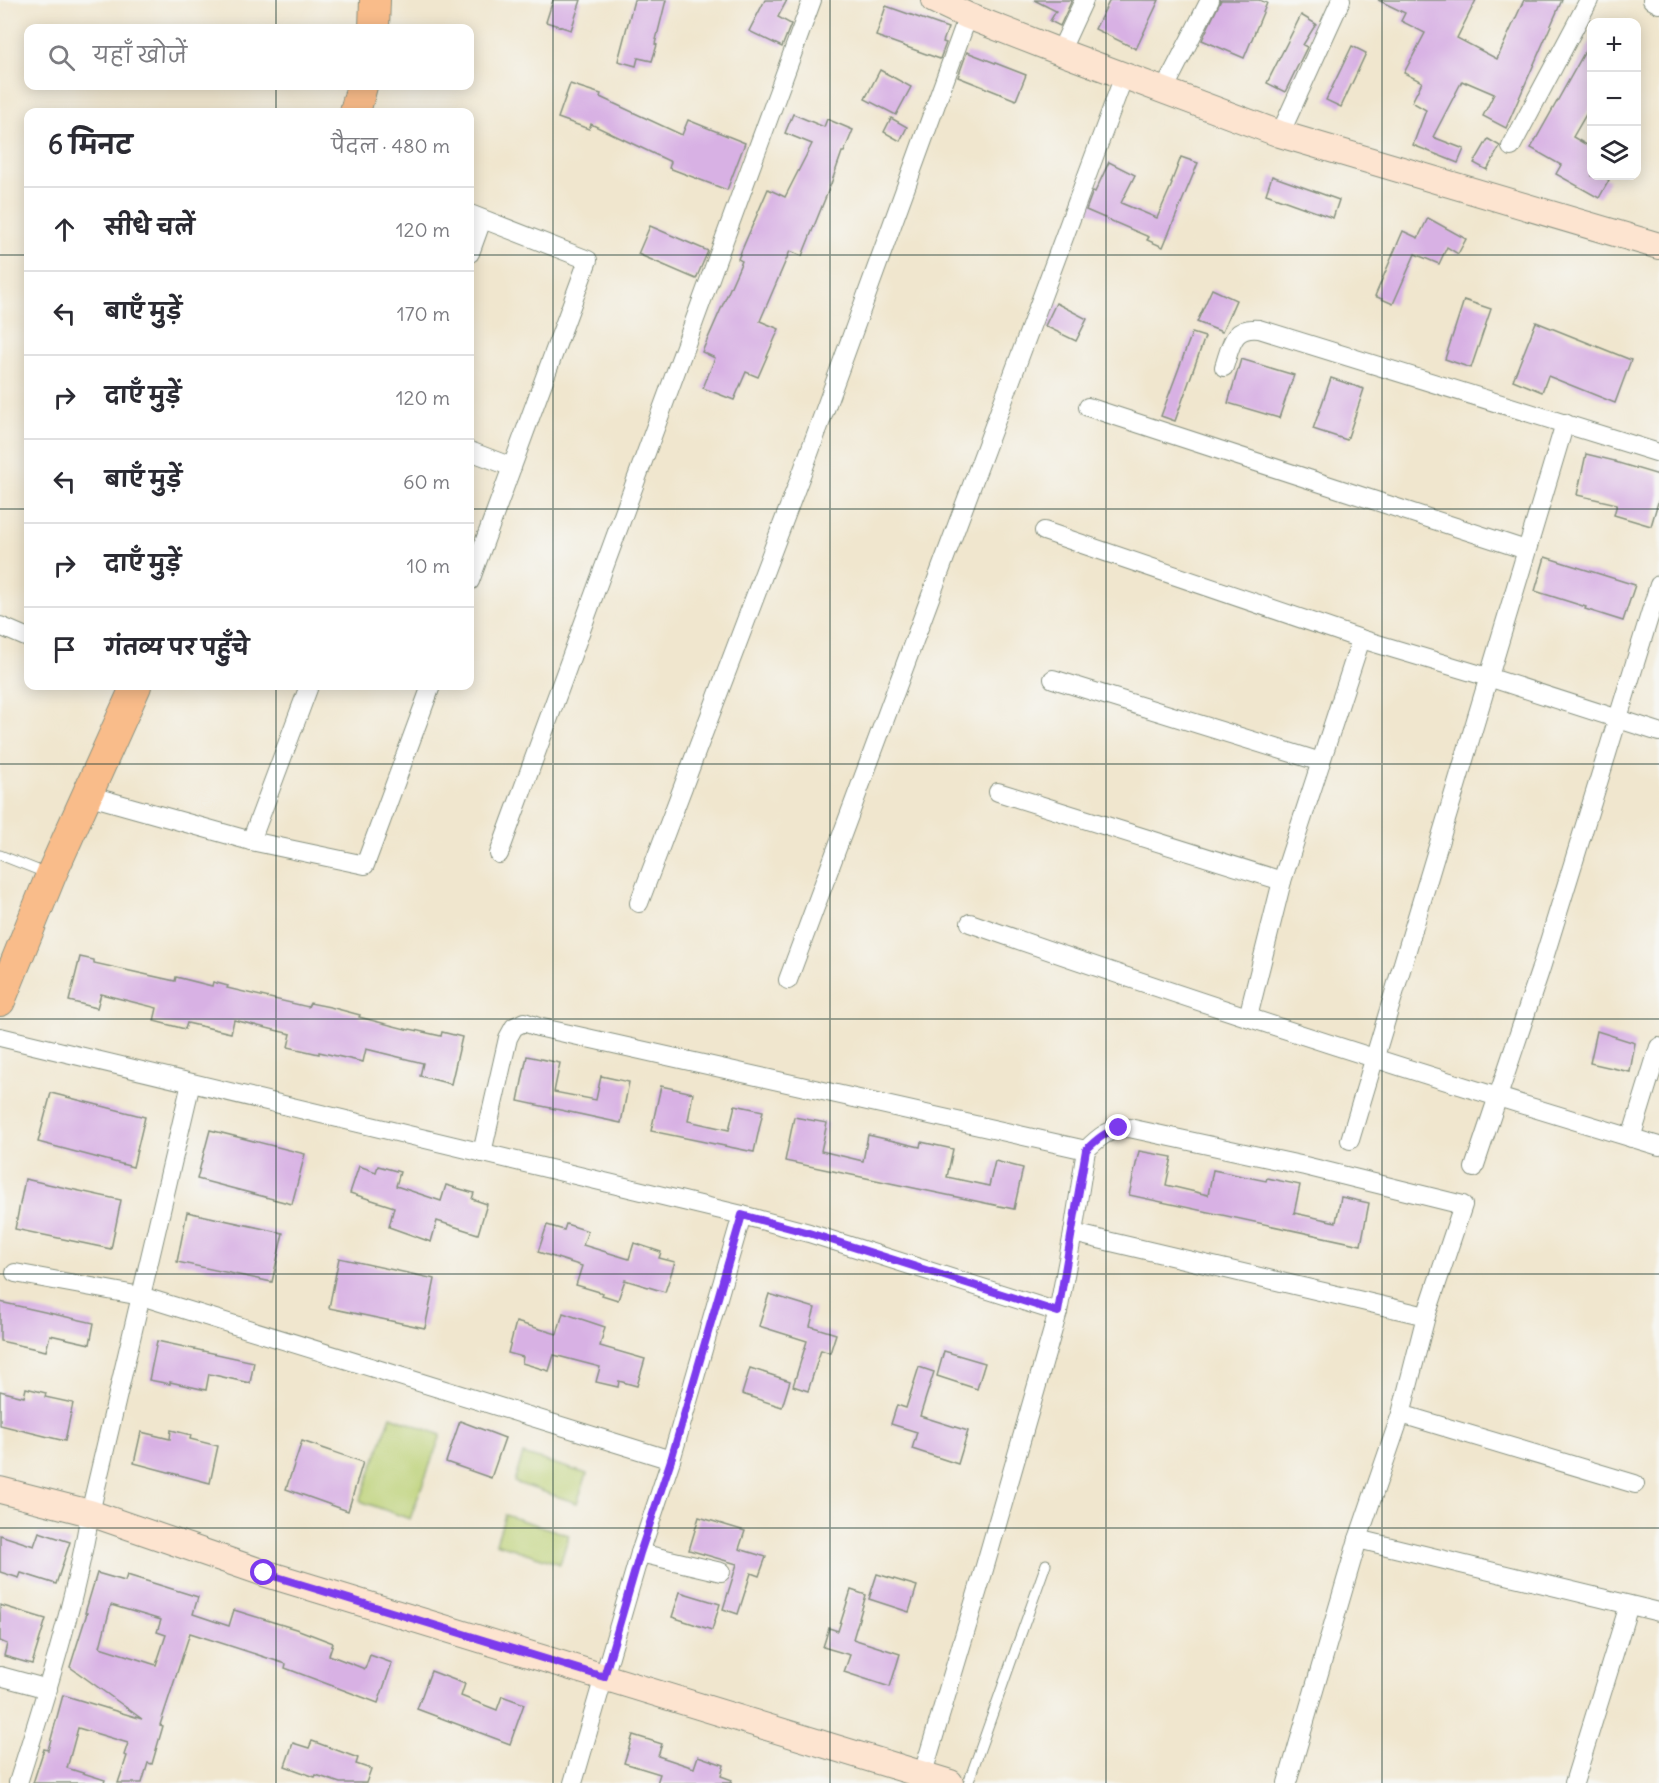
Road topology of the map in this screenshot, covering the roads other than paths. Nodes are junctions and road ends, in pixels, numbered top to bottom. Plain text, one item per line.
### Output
1 (375, 0) edge
2 (812, 0) edge
3 (934, 0) edge
4 (1084, 0) edge
5 (1210, 0) edge
6 (1341, 0) edge
7 (1589, 0) edge
8 (1652, 0) edge
9 (1659, 4) edge
10 (968, 16) junction
11 (374, 24) edge
12 (1060, 52) junction
13 (1124, 76) junction
14 (361, 90) edge
15 (1164, 90) junction
16 (356, 108) edge
17 (1280, 135) junction
18 (1511, 147) dead end
19 (476, 217) edge
20 (1659, 246) edge
21 (1224, 367) dead end
22 (1088, 406) dead end
23 (1565, 423) junction
24 (474, 453) edge
25 (1659, 453) edge
26 (512, 467) junction
27 (1044, 531) dead end
28 (1526, 550) junction
29 (474, 570) edge
30 (1659, 585) edge
31 (0, 626) edge
32 (24, 636) edge
33 (1361, 639) junction
34 (1488, 677) junction
35 (1053, 679) dead end
36 (134, 690) edge
37 (308, 690) edge
38 (430, 690) edge
39 (1618, 719) junction
40 (1659, 732) edge
41 (1321, 762) junction
42 (998, 792) dead end
43 (87, 795) junction
44 (251, 841) junction
45 (498, 854) dead end
46 (0, 855) edge
47 (51, 875) junction
48 (1282, 881) junction
49 (639, 903) dead end
50 (970, 922) dead end
51 (788, 980) dead end
52 (0, 1001) edge
53 (1248, 1017) junction
54 (0, 1037) edge
55 (1659, 1047) edge
56 (1374, 1059) junction
57 (191, 1083) junction
58 (1498, 1097) junction
59 (1631, 1138) junction
60 (1350, 1140) dead end
61 (1659, 1146) edge
62 (1086, 1150) junction
63 (483, 1153) junction
64 (1474, 1168) dead end
65 (742, 1215) junction
66 (1072, 1233) junction
67 (15, 1273) dead end
68 (141, 1296) junction
69 (1058, 1312) junction
70 (1426, 1316) junction
71 (1401, 1414) junction
72 (671, 1460) junction
73 (1635, 1484) dead end
74 (0, 1490) edge
75 (90, 1513) junction
76 (1358, 1539) junction
77 (640, 1553) junction
78 (1046, 1564) dead end
79 (721, 1572) dead end
80 (1629, 1605) junction
81 (1659, 1612) edge
82 (0, 1676) edge
83 (604, 1677) junction
84 (48, 1689) junction
85 (921, 1779) edge
86 (18, 1783) edge
87 (573, 1783) edge
88 (950, 1783) edge
89 (968, 1783) edge
90 (1287, 1783) edge
91 (1575, 1783) edge

1 - 11 main road
2 - 45 street
3 - 10 street
4 - 12 street
5 - 15 street
6 - 17 street
7 - 18 street
8 - 9 street
10 - 12 street
10 - 49 street
12 - 13 street
13 - 15 street
13 - 51 street
14 - 16 main road
15 - 17 street
17 - 20 street
19 - 26 street
21 - 23 street
22 - 28 street
23 - 25 street
23 - 28 street
24 - 26 street
26 - 29 street
27 - 33 street
28 - 34 street
30 - 39 street
31 - 32 street
33 - 34 street
33 - 41 street
34 - 39 street
34 - 56 street
35 - 41 street
36 - 43 main road
37 - 44 street
38 - 44 street
39 - 40 street
39 - 58 street
41 - 48 street
42 - 48 street
43 - 44 street
43 - 47 main road
46 - 47 lane
47 - 52 main road
48 - 53 street
50 - 53 street
53 - 56 street
54 - 57 street
55 - 59 street
56 - 58 street
56 - 60 street
57 - 63 street
57 - 68 street
58 - 59 street
58 - 64 street
59 - 61 street
62 - 63 street
62 - 66 street
62 - 70 street
63 - 65 street
65 - 69 street
65 - 72 street
66 - 69 street
66 - 70 street
67 - 68 street
68 - 72 street
68 - 75 street
69 - 85 street
70 - 71 street
71 - 73 street
71 - 76 street
72 - 77 street
74 - 75 street
75 - 83 street
75 - 84 street
76 - 80 street
76 - 90 street
77 - 79 street
77 - 83 street
78 - 89 lane
80 - 81 street
80 - 91 street
82 - 84 street
83 - 85 street
83 - 87 street
84 - 86 street
85 - 88 street

